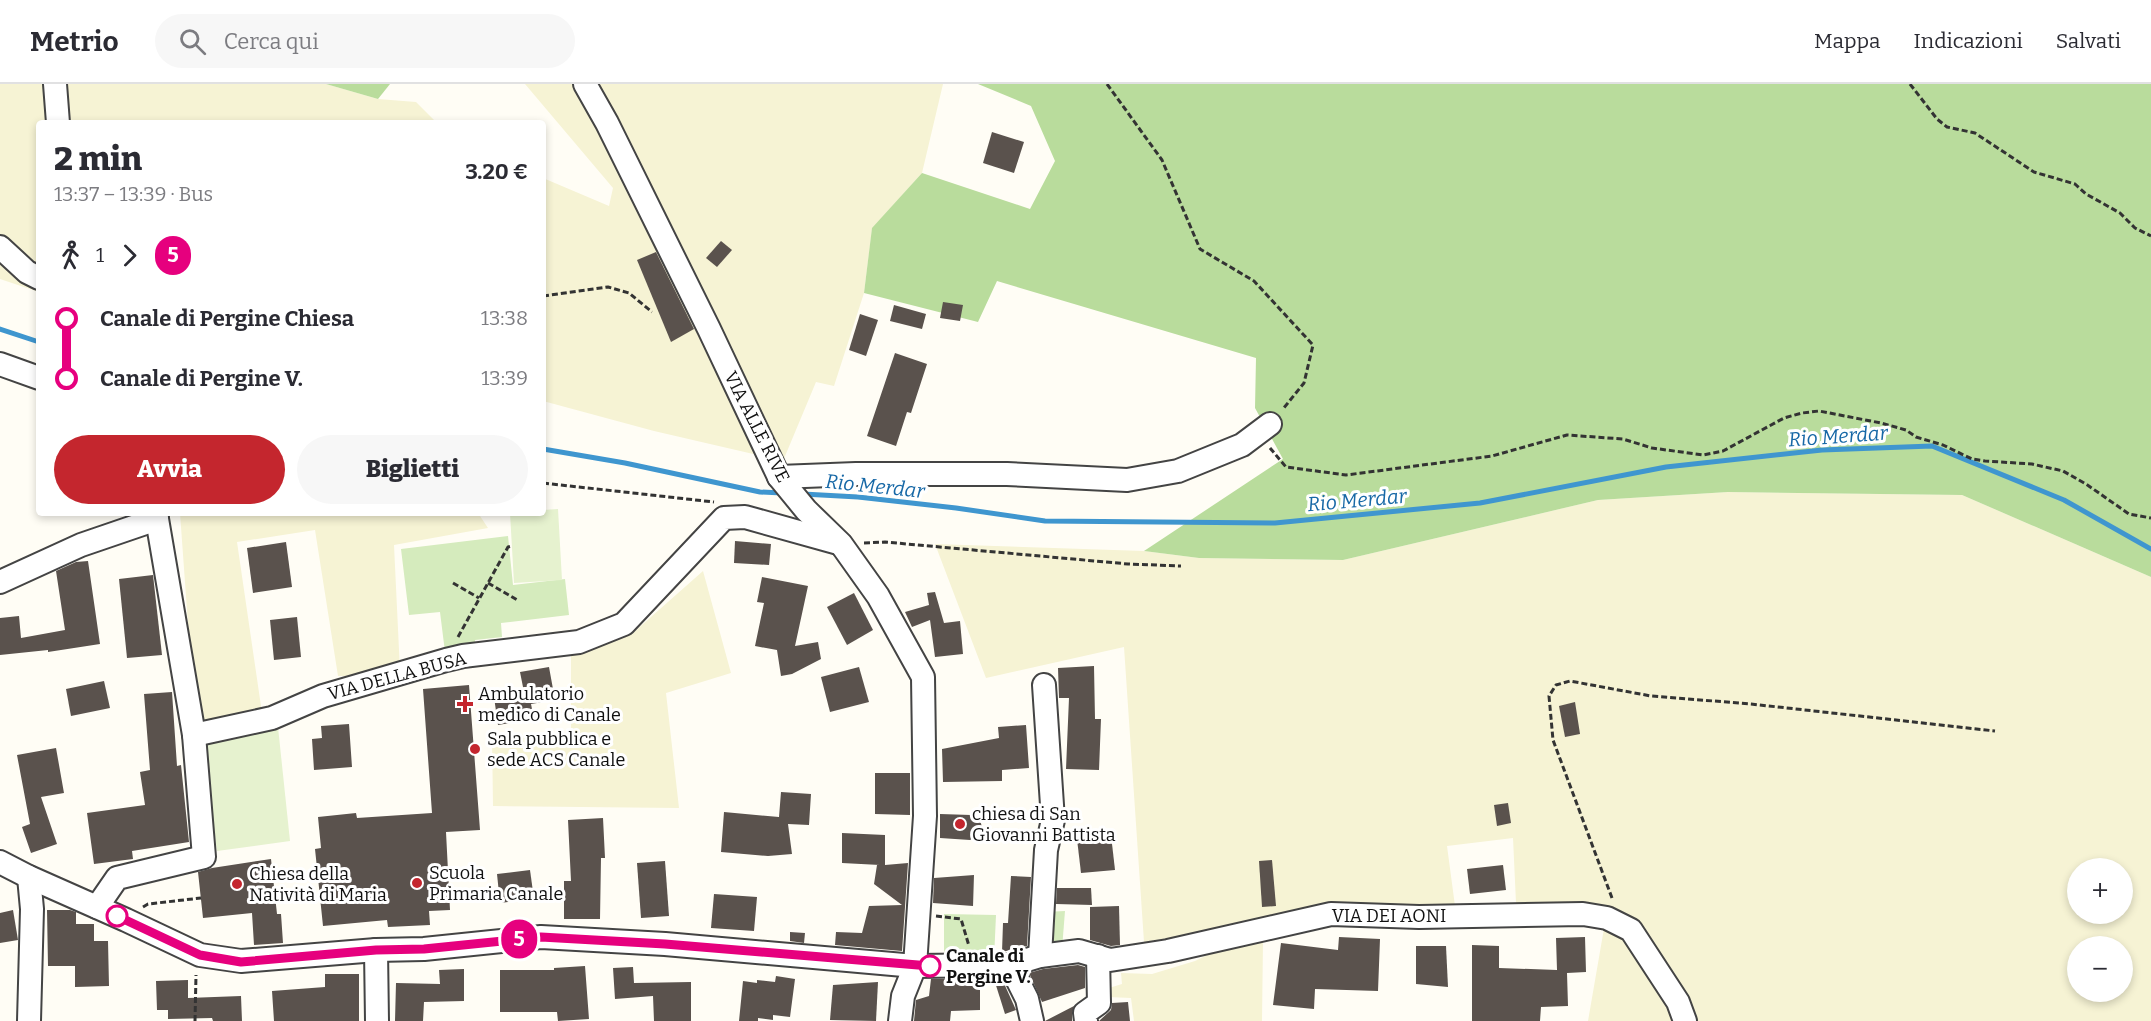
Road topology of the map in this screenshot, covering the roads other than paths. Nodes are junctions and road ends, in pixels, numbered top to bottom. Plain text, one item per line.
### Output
1 (55, 84) edge
2 (585, 84) edge
3 (58, 120) edge
4 (0, 247) edge
5 (36, 276) edge
6 (0, 364) edge
7 (36, 377) edge
8 (1264, 428) road end
9 (790, 490) junction
10 (157, 516) edge
11 (842, 544) junction
12 (0, 582) edge
13 (1044, 685) dead end
14 (194, 735) junction
15 (0, 862) edge
16 (29, 877) junction
17 (97, 907) junction
18 (376, 950) junction
19 (1040, 956) junction
20 (1098, 956) junction
21 (1010, 965) junction
22 (915, 966) junction
23 (29, 1021) edge
24 (377, 1021) edge
25 (900, 1021) edge
26 (1032, 1021) edge
27 (1086, 1021) edge
28 (1685, 1021) edge

1 - 3 street
2 - 9 street, VIA ALLE RIVE
4 - 5 street
6 - 7 street
8 - 9 street
9 - 11 street, VIA ALLE RIVE
10 - 12 street
10 - 14 street
11 - 14 street, VIA DELLA BUSA
11 - 22 street, VIA ALLE RIVE
13 - 19 street
14 - 17 street
15 - 16 street, VIA DEI AONI
16 - 17 street, VIA DEI AONI
16 - 23 street
17 - 18 street, VIA DEI AONI
18 - 22 street, VIA DEI AONI
18 - 24 street
19 - 20 street, VIA DEI AONI
19 - 21 street, VIA DEI AONI
20 - 27 street
20 - 28 street, VIA DEI AONI
21 - 22 street, VIA DEI AONI
21 - 26 street
22 - 25 street, VIA ALLE RIVE

